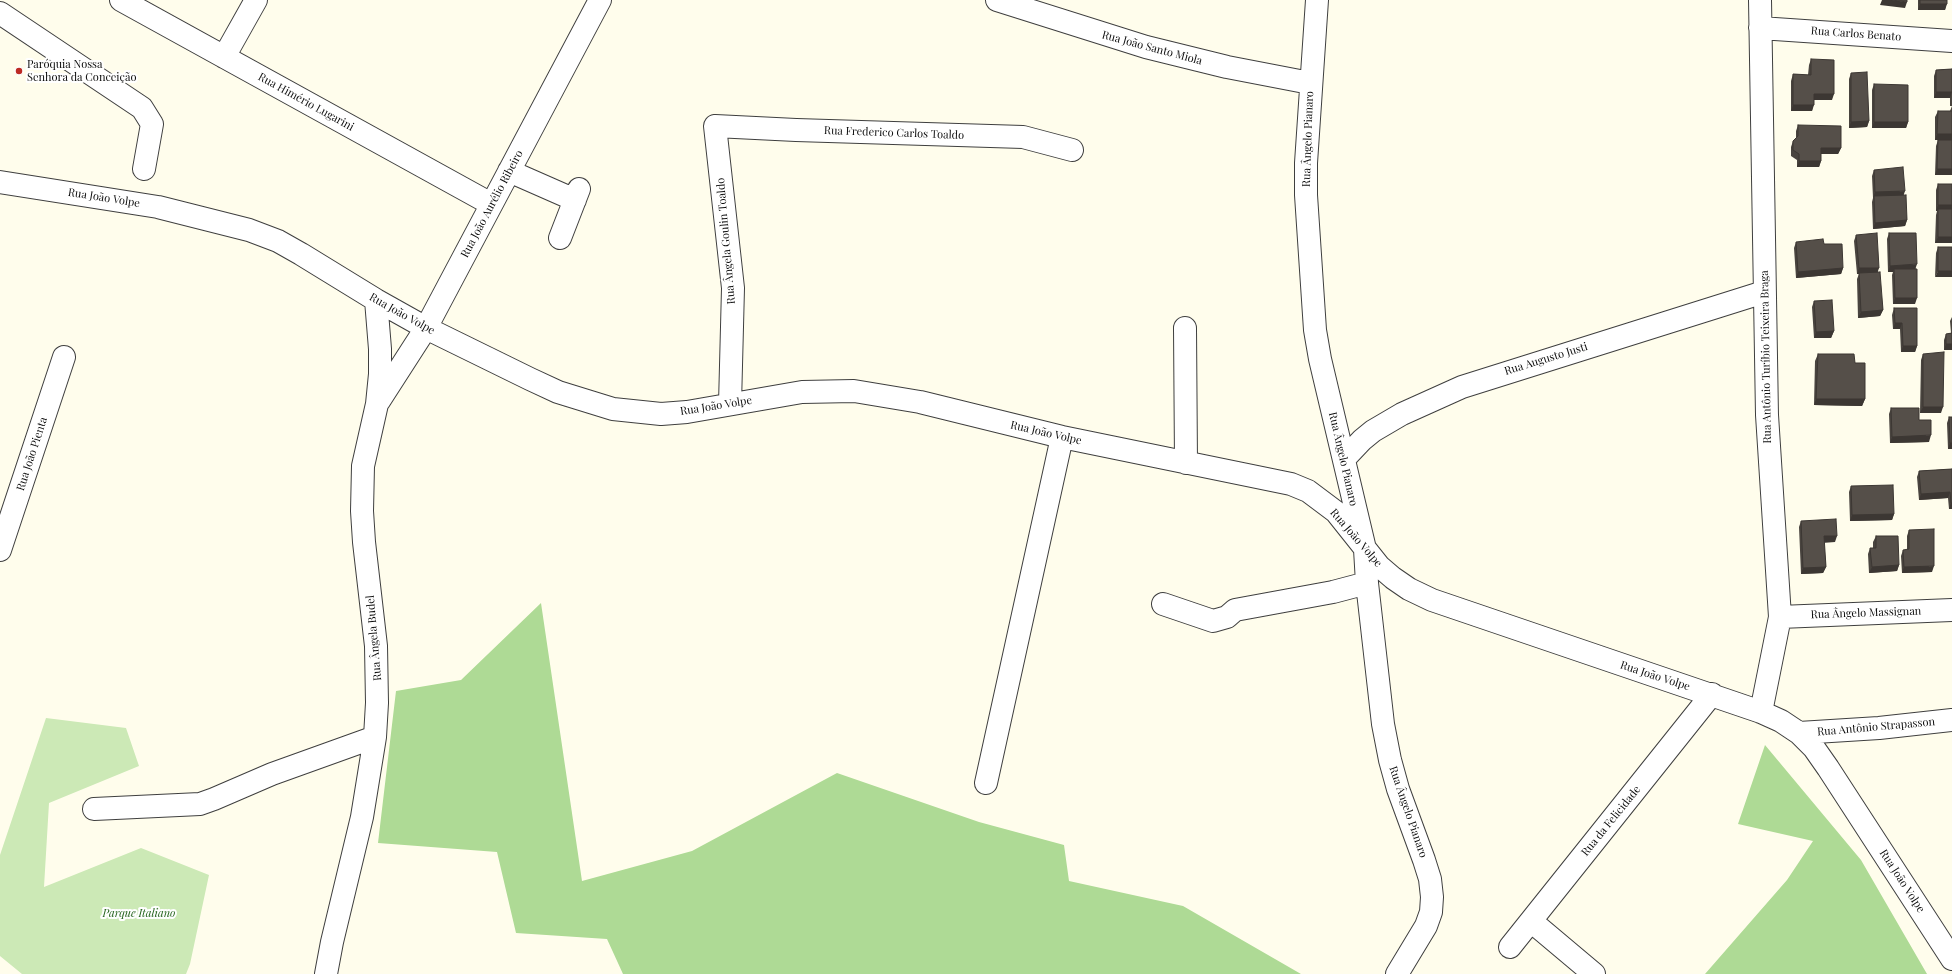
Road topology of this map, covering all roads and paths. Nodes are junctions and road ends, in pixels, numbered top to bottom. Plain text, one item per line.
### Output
1 (121, 0) edge
2 (256, 0) edge
3 (600, 0) edge
4 (997, 0) edge
5 (1317, 0) edge
6 (1760, 0) edge
7 (0, 13) edge
8 (1760, 28) junction
9 (1952, 41) edge
10 (224, 57) junction
11 (1310, 83) junction
12 (715, 126) joint
13 (1072, 150) dead end
14 (144, 170) dead end
15 (509, 171) junction
16 (0, 182) edge
17 (492, 204) junction
18 (560, 238) dead end
19 (1764, 292) junction
20 (376, 300) junction
21 (426, 328) junction
22 (1185, 328) dead end
23 (64, 357) dead end
24 (377, 404) junction
25 (730, 404) junction
26 (1062, 438) junction
27 (1344, 459) junction
28 (1186, 463) junction
29 (1365, 549) junction
30 (0, 550) edge
31 (1367, 583) junction
32 (1163, 604) dead end
33 (1952, 610) edge
34 (1780, 617) junction
35 (1712, 694) junction
36 (1762, 712) junction
37 (1952, 720) edge
38 (1799, 733) junction
39 (374, 737) junction
40 (986, 783) dead end
41 (94, 809) dead end
42 (1531, 921) junction
43 (1510, 947) dead end
44 (1952, 959) edge
45 (326, 974) edge
46 (1397, 974) edge
47 (1594, 974) edge

1 - 10 street, Rua Himério Lugarini
2 - 10 street
3 - 15 street, Rua João Aurélio Ribeiro
4 - 11 street, Rua João Santo Miola
5 - 11 street, Rua Ângelo Pianaro
6 - 8 street, Rua Antônio Turíbio Teixeira Braga
7 - 14 street
8 - 9 street, Rua Carlos Benato
8 - 19 street, Rua Antônio Turíbio Teixeira Braga
10 - 17 street, Rua Himério Lugarini
11 - 27 street, Rua Ângelo Pianaro
12 - 13 street, Rua Frederico Carlos Toaldo
12 - 25 street, Rua Ângela Goulin Toaldo
15 - 17 street, Rua João Aurélio Ribeiro
15 - 18 street
16 - 20 street, Rua João Volpe
17 - 21 street, Rua João Aurélio Ribeiro
19 - 27 street, Rua Augusto Justi
19 - 34 street, Rua Antônio Turíbio Teixeira Braga
20 - 21 street, Rua João Volpe
20 - 24 street, Rua Ângela Budel
21 - 24 street, Rua João Aurélio Ribeiro
21 - 25 street, Rua João Volpe
22 - 28 street
23 - 30 street, Rua João Pienta
24 - 39 street, Rua Ângela Budel
25 - 26 street, Rua João Volpe
26 - 28 street, Rua João Volpe
26 - 40 street
27 - 29 street, Rua Ângelo Pianaro
28 - 29 street, Rua João Volpe
29 - 31 street, Rua Ângelo Pianaro
29 - 35 street, Rua João Volpe
31 - 32 street
31 - 46 street, Rua Ângelo Pianaro
33 - 34 street, Rua Ângelo Massignan
34 - 36 street, Rua Antônio Turíbio Teixeira Braga
35 - 36 street, Rua João Volpe
35 - 42 street, Rua da Felicidade
36 - 38 street, Rua João Volpe
37 - 38 street, Rua Antônio Strapasson
38 - 44 street, Rua João Volpe
39 - 41 street
39 - 45 street, Rua Ângela Budel
42 - 43 street, Rua da Felicidade
42 - 47 street

